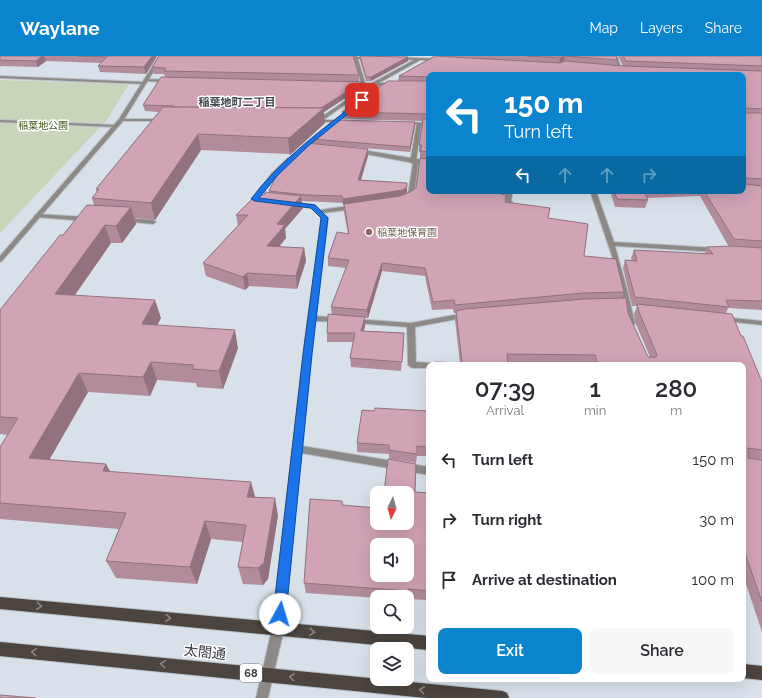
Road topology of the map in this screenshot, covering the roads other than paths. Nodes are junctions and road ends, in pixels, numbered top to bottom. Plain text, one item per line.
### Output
1 (161, 56) edge
2 (424, 56) edge
3 (439, 56) edge
4 (615, 56) edge
5 (355, 57) edge
6 (340, 58) edge
7 (378, 58) edge
8 (394, 58) edge
9 (419, 59) junction
10 (433, 60) junction
11 (449, 61) edge
12 (421, 67) edge
13 (614, 69) edge
14 (621, 70) junction
15 (629, 70) edge
16 (0, 77) edge
17 (145, 81) junction
18 (177, 81) edge
19 (398, 83) edge
20 (390, 84) junction
21 (349, 85) edge
22 (364, 85) junction
23 (373, 85) junction
24 (380, 90) edge
25 (341, 117) edge
26 (121, 120) junction
27 (168, 120) edge
28 (0, 121) edge
29 (310, 121) edge
30 (317, 121) junction
31 (336, 121) junction
32 (351, 121) edge
33 (396, 123) edge
34 (419, 124) junction
35 (426, 124) edge
36 (116, 126) junction
37 (329, 126) edge
38 (352, 150) edge
39 (295, 155) edge
40 (414, 162) junction
41 (426, 163) edge
42 (509, 194) edge
43 (594, 194) edge
44 (268, 200) edge
45 (400, 200) edge
46 (283, 202) edge
47 (511, 205) edge
48 (364, 206) edge
49 (318, 212) junction
50 (37, 216) junction
51 (91, 219) edge
52 (114, 220) edge
53 (153, 222) edge
54 (611, 244) junction
55 (722, 250) edge
56 (0, 260) edge
57 (471, 314) edge
58 (312, 318) junction
59 (720, 319) edge
60 (762, 324) edge
61 (411, 325) junction
62 (633, 329) edge
63 (426, 365) edge
64 (297, 449) junction
65 (426, 470) edge
66 (0, 602) edge
67 (278, 629) junction
68 (426, 642) edge
69 (0, 649) edge
70 (746, 672) edge
71 (762, 673) edge
72 (267, 674) junction
73 (262, 698) edge
74 (502, 698) edge

1 - 17 street
2 - 9 street
3 - 10 street
4 - 14 street
5 - 6 street
5 - 7 street
5 - 22 street
8 - 9 street
9 - 10 street
9 - 23 street
10 - 11 street
10 - 12 street
13 - 14 street
14 - 15 street
16 - 17 street
17 - 18 street
17 - 26 street
19 - 20 street
20 - 23 street
20 - 24 street
21 - 22 street
22 - 23 street
23 - 30 street
25 - 31 street
26 - 27 street
26 - 36 street
28 - 36 street
29 - 30 street
30 - 31 street
31 - 32 street
31 - 37 street
33 - 34 street
34 - 35 street
34 - 40 street
36 - 50 street
38 - 40 street
39 - 44 street
40 - 41 street
40 - 45 street
42 - 47 street
43 - 54 street
46 - 49 street
48 - 49 street
49 - 58 street
50 - 51 street
50 - 56 street
52 - 53 street
54 - 55 street
54 - 62 street
57 - 61 street
58 - 61 street
58 - 64 street
59 - 60 street
61 - 63 street
64 - 65 street
64 - 67 street
66 -> 67 main road
67 -> 68 main road
67 - 72 street
72 -> 69 main road, 太閤通 / 68
70 - 71 main road
72 - 73 street
74 -> 72 main road, 太閤通 / 68

